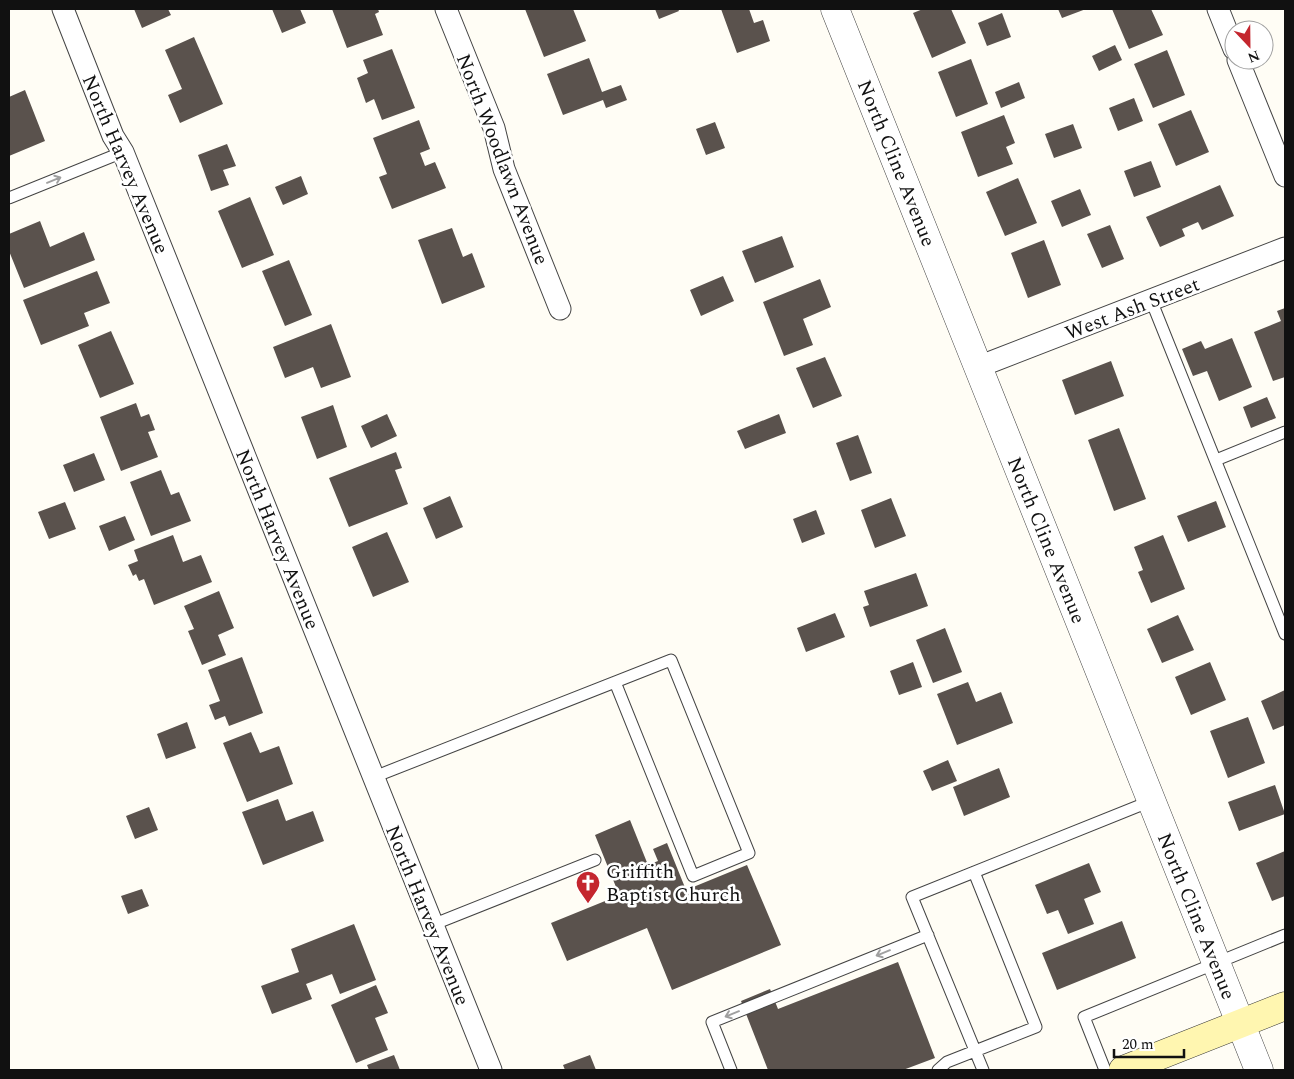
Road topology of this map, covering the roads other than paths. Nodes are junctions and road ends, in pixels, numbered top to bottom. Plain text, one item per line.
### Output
1 (63, 9) edge
2 (446, 9) edge
3 (835, 9) edge
4 (1218, 9) edge
5 (1224, 24) edge
6 (1242, 70) edge
7 (123, 152) junction
8 (1285, 176) edge
9 (9, 198) edge
10 (1285, 248) edge
11 (1151, 300) junction
12 (560, 309) dead end
13 (978, 368) junction
14 (1285, 432) edge
15 (1216, 460) junction
16 (1285, 634) edge
17 (615, 682) junction
18 (374, 777) junction
19 (1151, 801) junction
20 (595, 860) dead end
21 (974, 872) junction
22 (432, 925) junction
23 (928, 935) junction
24 (1285, 935) edge
25 (1216, 963) junction
26 (1285, 1006) edge
27 (1241, 1024) junction
28 (975, 1051) junction
29 (491, 1070) edge
30 (731, 1070) edge
31 (938, 1070) edge
32 (983, 1070) edge
33 (1105, 1070) edge
34 (1123, 1070) edge
35 (1259, 1070) edge

1 - 7 street, North Harvey Avenue
2 - 12 street, North Woodlawn Avenue
3 - 13 street, North Cline Avenue
4 - 5 street
6 - 8 street
9 -> 7 lane
7 - 18 street, North Harvey Avenue
10 - 11 street, West Ash Street
11 - 13 street, West Ash Street
11 - 15 lane
13 - 19 street, North Cline Avenue
14 - 15 lane
15 - 16 lane
17 - 17 lane
17 - 18 lane
18 - 22 street, North Harvey Avenue
19 - 21 lane
19 - 25 street, North Cline Avenue
20 - 22 lane
21 - 23 lane
21 - 28 lane
22 - 29 street, North Harvey Avenue
23 - 28 lane
23 -> 30 lane
24 - 25 lane
25 - 27 street, North Cline Avenue
25 - 33 lane
26 - 27 main road
27 - 34 main road
27 - 35 street, North Cline Avenue
28 - 31 lane
28 - 32 lane

